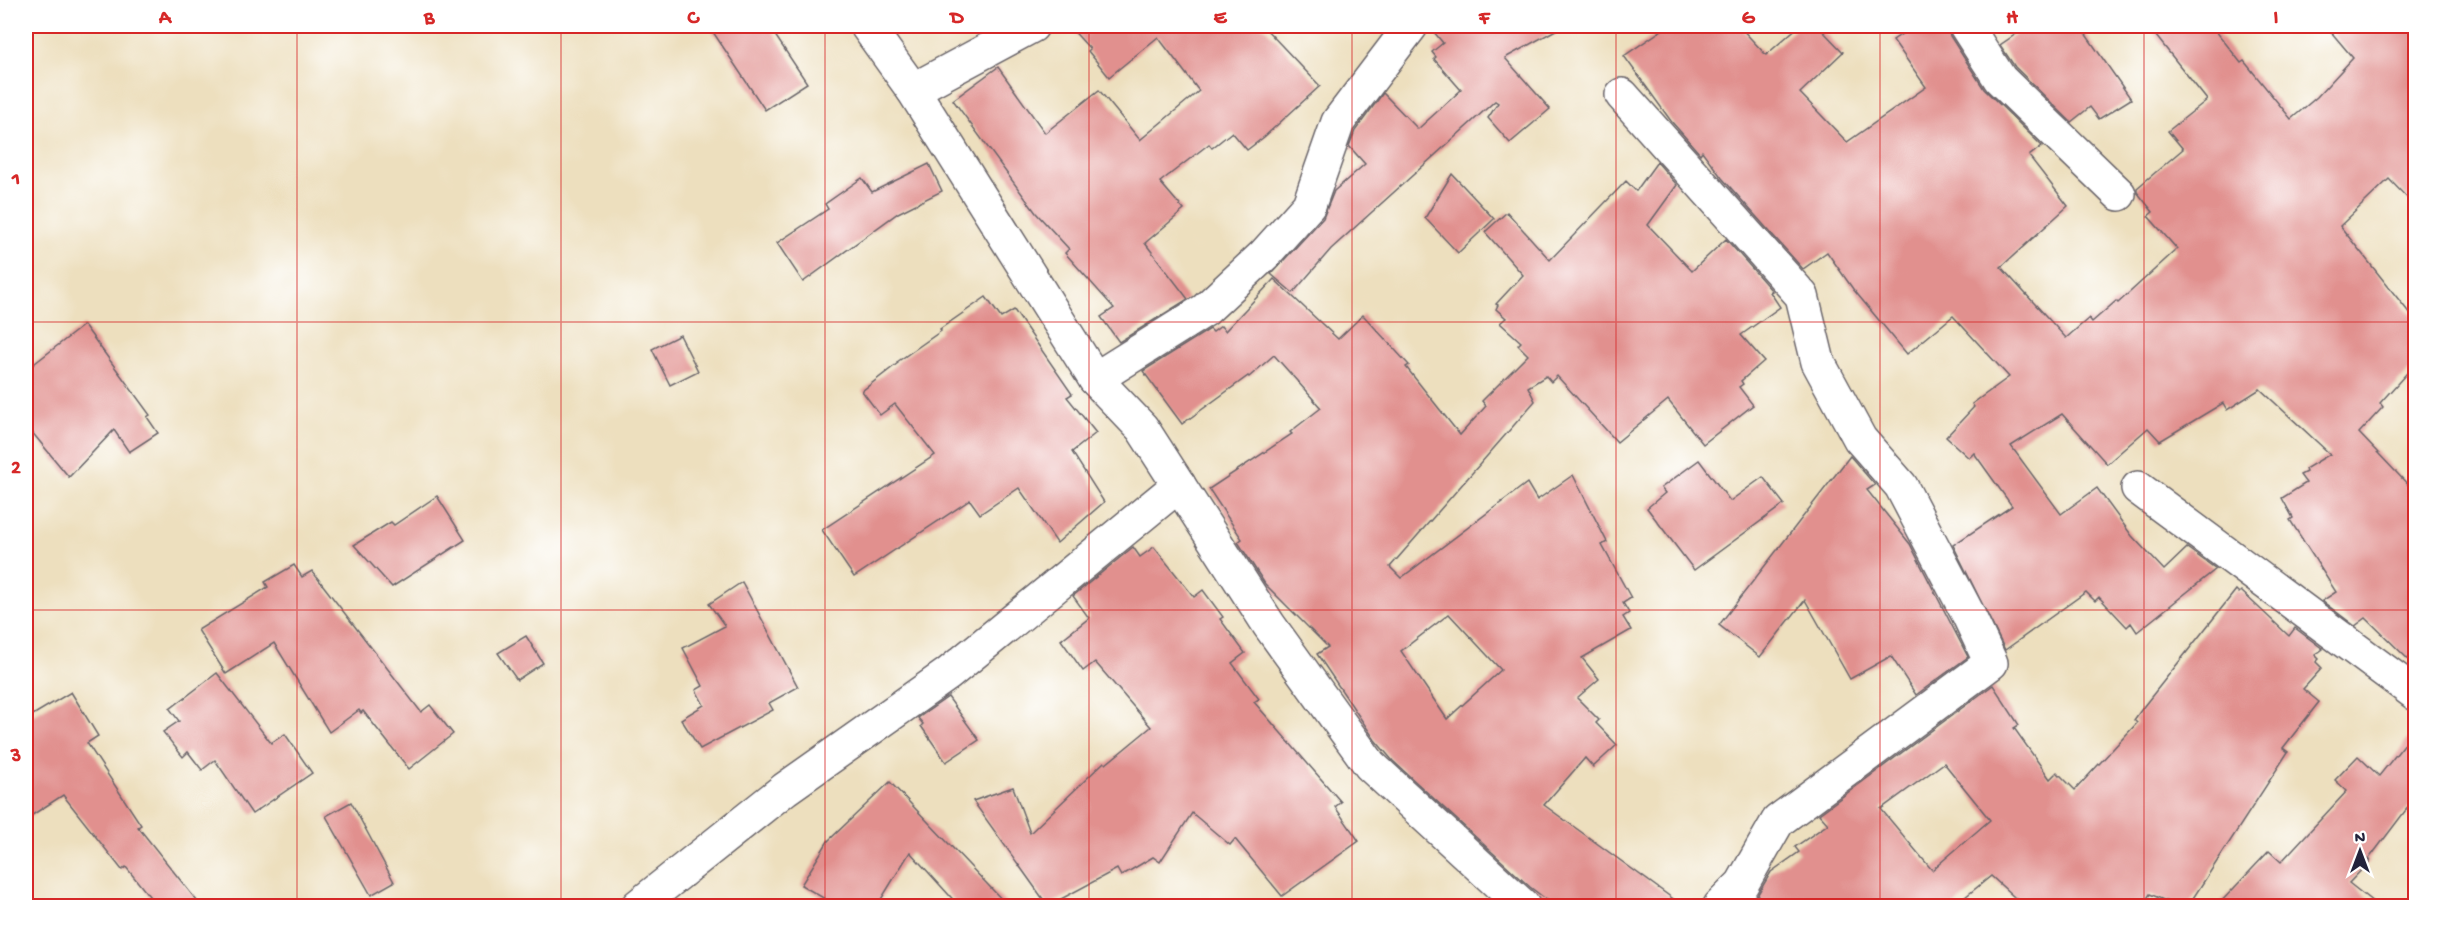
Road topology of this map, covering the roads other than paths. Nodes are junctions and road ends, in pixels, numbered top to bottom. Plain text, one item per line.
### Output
1 (867, 26) edge
2 (1032, 26) edge
3 (1411, 26) edge
4 (1966, 26) edge
5 (913, 90) junction
6 (1622, 95) dead end
7 (2119, 194) dead end
8 (1095, 379) junction
9 (1179, 485) junction
10 (2138, 488) dead end
11 (2415, 694) edge
12 (638, 906) edge
13 (1523, 906) edge
14 (1720, 906) edge

1 - 5 street
2 - 5 street
3 - 8 street
4 - 7 street
5 - 8 street
6 - 14 street
8 - 9 street
9 - 12 street
9 - 13 street
10 - 11 street

